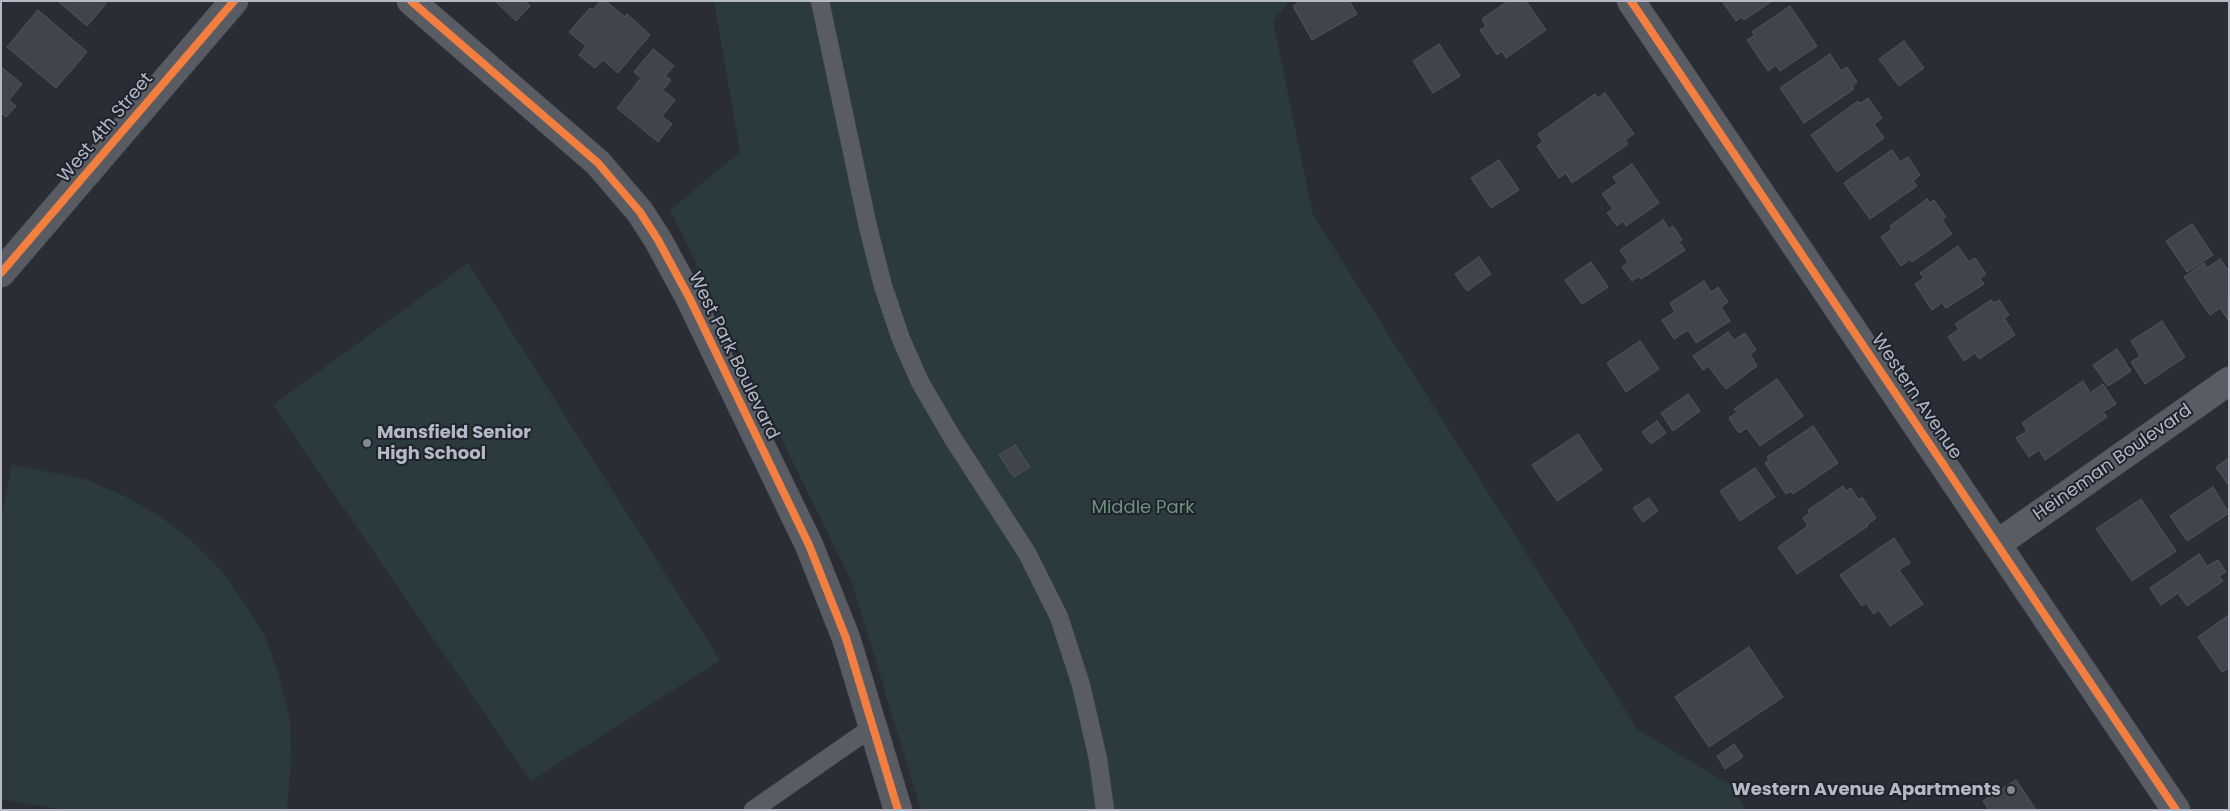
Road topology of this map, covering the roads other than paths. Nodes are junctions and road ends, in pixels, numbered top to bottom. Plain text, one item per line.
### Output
1 (234, 1) edge
2 (412, 1) edge
3 (820, 1) edge
4 (1630, 1) edge
5 (1, 273) edge
6 (2229, 382) edge
7 (1996, 544) junction
8 (874, 726) junction
9 (753, 810) edge
10 (898, 810) edge
11 (1105, 810) edge
12 (2176, 810) edge

1 - 5 main road, West 4th Street
2 - 8 street, West Park Boulevard
3 - 11 lane
4 - 7 street, Western Avenue
6 - 7 street, Heineman Boulevard
7 - 12 street, Western Avenue
8 - 9 lane
8 - 10 street, West Park Boulevard

